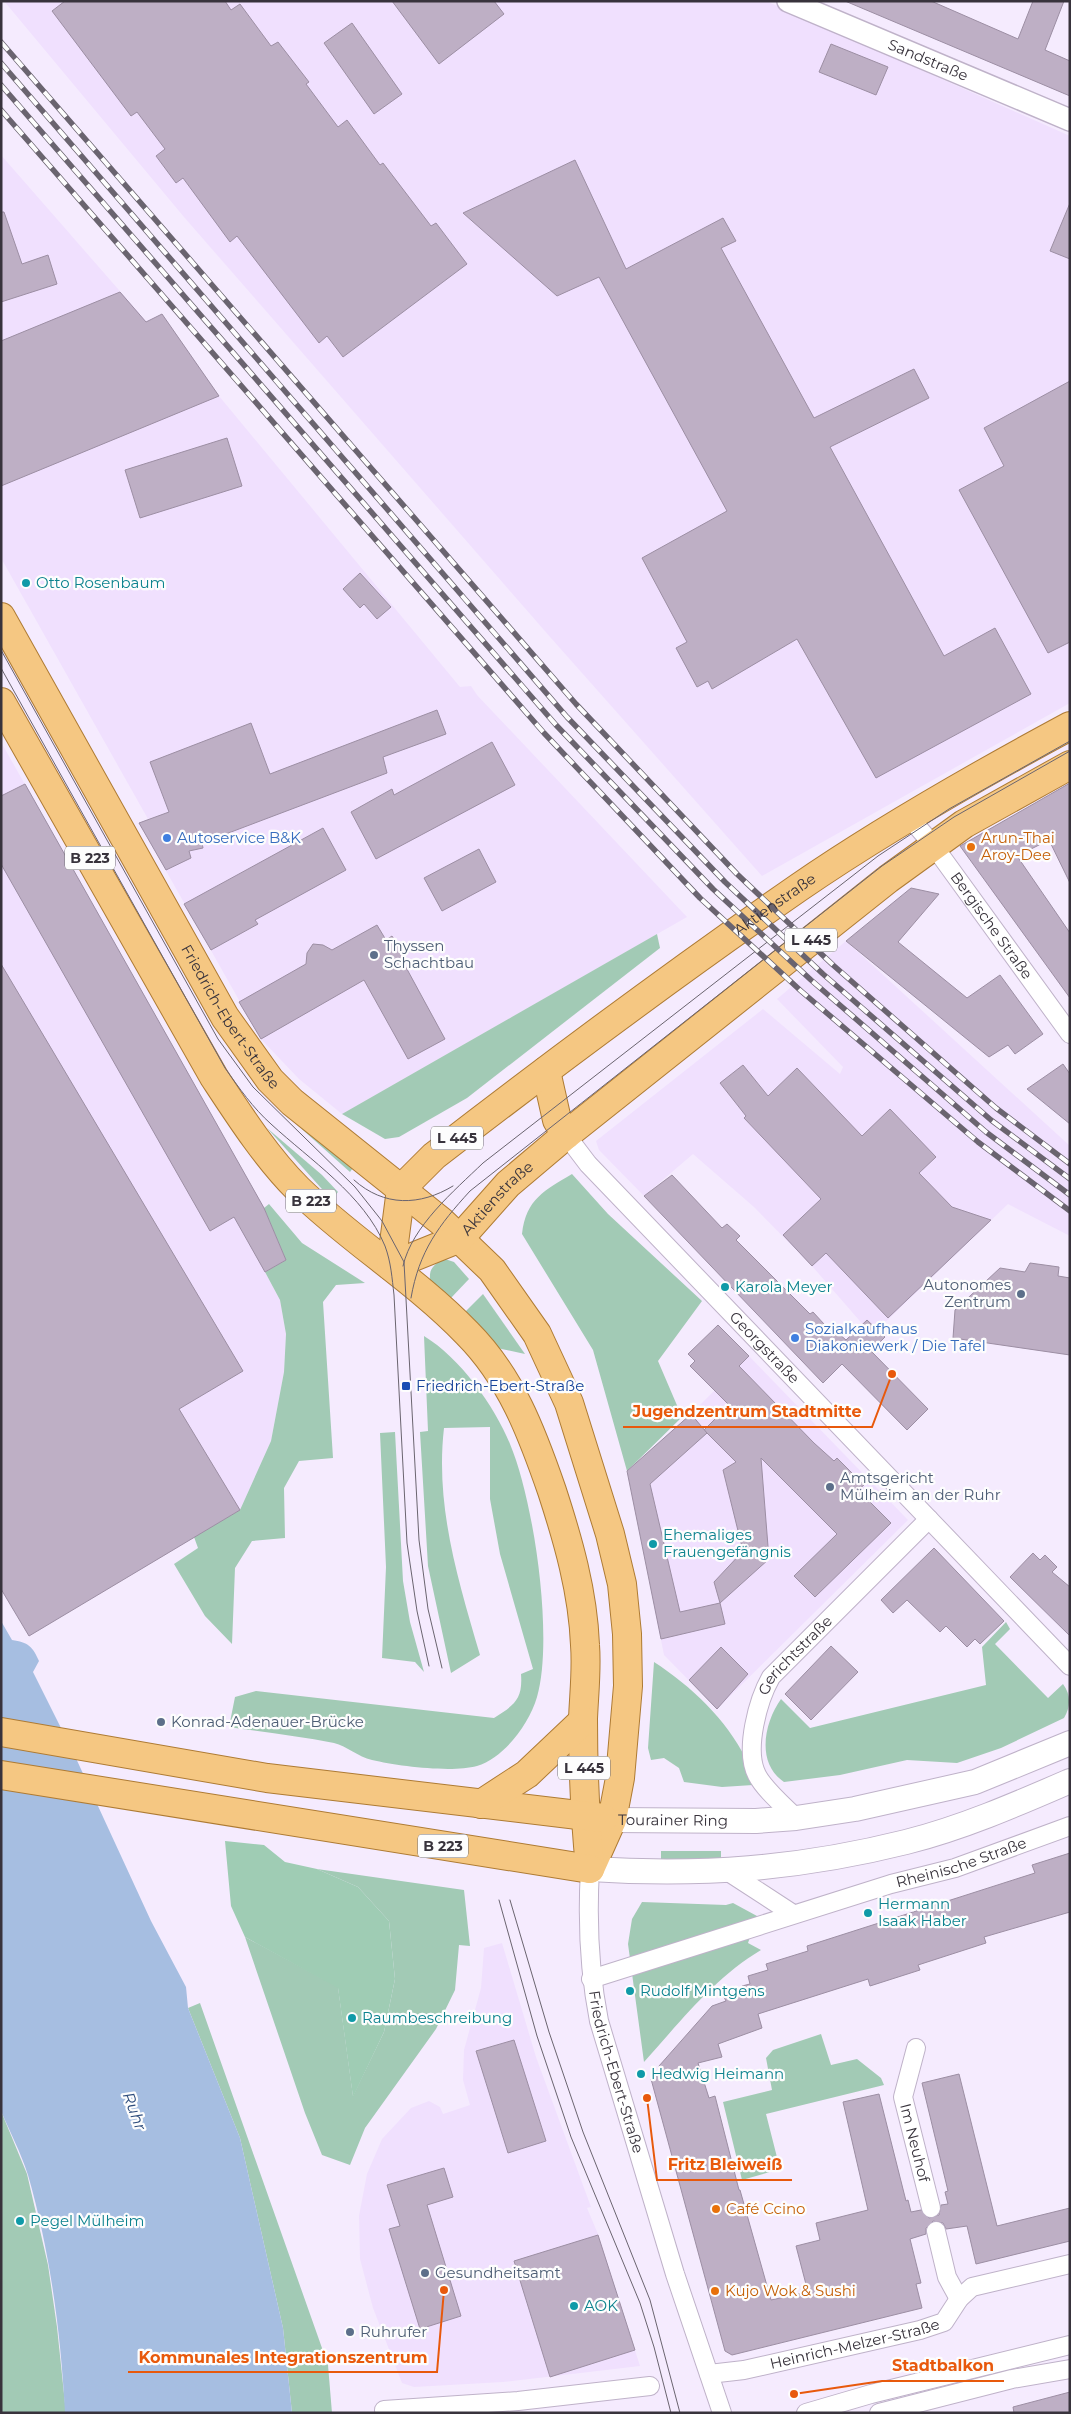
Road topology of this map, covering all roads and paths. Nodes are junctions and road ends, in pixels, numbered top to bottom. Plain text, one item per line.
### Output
1 (788, 1) edge
2 (1070, 120) edge
3 (1, 617) edge
4 (1, 702) edge
5 (1070, 726) edge
6 (1070, 765) edge
7 (910, 818) junction
8 (934, 845) junction
9 (1070, 1034) edge
10 (546, 1072) junction
11 (566, 1135) junction
12 (401, 1189) junction
13 (460, 1238) junction
14 (391, 1266) junction
15 (930, 1519) junction
16 (1070, 1666) edge
17 (583, 1721) junction
18 (1, 1732) edge
19 (1070, 1742) edge
20 (1, 1775) edge
21 (1070, 1781) edge
22 (481, 1804) junction
23 (585, 1816) junction
24 (796, 1818) junction
25 (612, 1820) junction
26 (1070, 1826) edge
27 (590, 1869) junction
28 (727, 1871) junction
29 (793, 1914) junction
30 (591, 1979) junction
31 (916, 2048) dead end
32 (931, 2208) dead end
33 (936, 2230) dead end
34 (1070, 2264) edge
35 (959, 2299) junction
36 (1070, 2345) edge
37 (1070, 2369) edge
38 (708, 2374) junction
39 (650, 2386) dead end
40 (519, 2407) edge
41 (499, 2408) edge
42 (839, 2408) edge
43 (384, 2410) dead end
44 (722, 2413) edge
45 (806, 2413) edge
46 (879, 2413) edge

1 - 2 street, Sandstraße
3 - 12 main road, Friedrich-Ebert-Straße / B 223
4 - 14 main road, Friedrich-Ebert-Straße / B 223
5 - 7 main road, Aktienstraße / L 445
6 - 8 main road, Aktienstraße / L 445
7 - 8 street, Bergische Straße
7 - 10 main road, Aktienstraße / L 445
8 - 9 street, Bergische Straße
8 - 11 main road, Aktienstraße / L 445
10 - 11 main road
10 - 12 main road, Aktienstraße / L 445
11 - 13 main road, Aktienstraße / L 445
11 - 15 street, Georgstraße
12 - 13 main road, Friedrich-Ebert-Straße / B 223
12 - 14 main road
13 - 14 main road, Aktienstraße / L 445
13 - 25 main road, Friedrich-Ebert-Straße / B 223
14 - 17 main road, Friedrich-Ebert-Straße / B 223
15 - 16 street, Georgstraße
15 - 24 street, Gerichtstraße
17 - 22 main road
17 - 23 main road, Friedrich-Ebert-Straße / L 445
18 - 22 main road, Tourainer Ring
19 - 24 main road, Tourainer Ring
20 - 27 main road, B 223
21 - 28 main road
22 - 23 main road, Tourainer Ring
23 - 25 main road, Tourainer Ring
23 - 27 main road, Friedrich-Ebert-Straße / L 445
24 - 25 main road, Tourainer Ring
25 - 27 main road, Friedrich-Ebert-Straße / B 223
26 - 29 street, Rheinische Straße
27 - 28 main road
27 - 30 street, Friedrich-Ebert-Straße / L 445
28 - 29 street
29 - 30 street, Rheinische Straße
30 - 38 street, Friedrich-Ebert-Straße / L 445
31 - 32 street, Im Neuhof
33 - 35 street
34 - 35 street, Heinrich-Melzer-Straße
35 - 38 street, Heinrich-Melzer-Straße
36 - 42 street
37 - 46 street
38 - 44 street, Friedrich-Ebert-Straße / L 445
39 - 40 street
40 - 41 street
41 - 43 street
42 - 45 street

